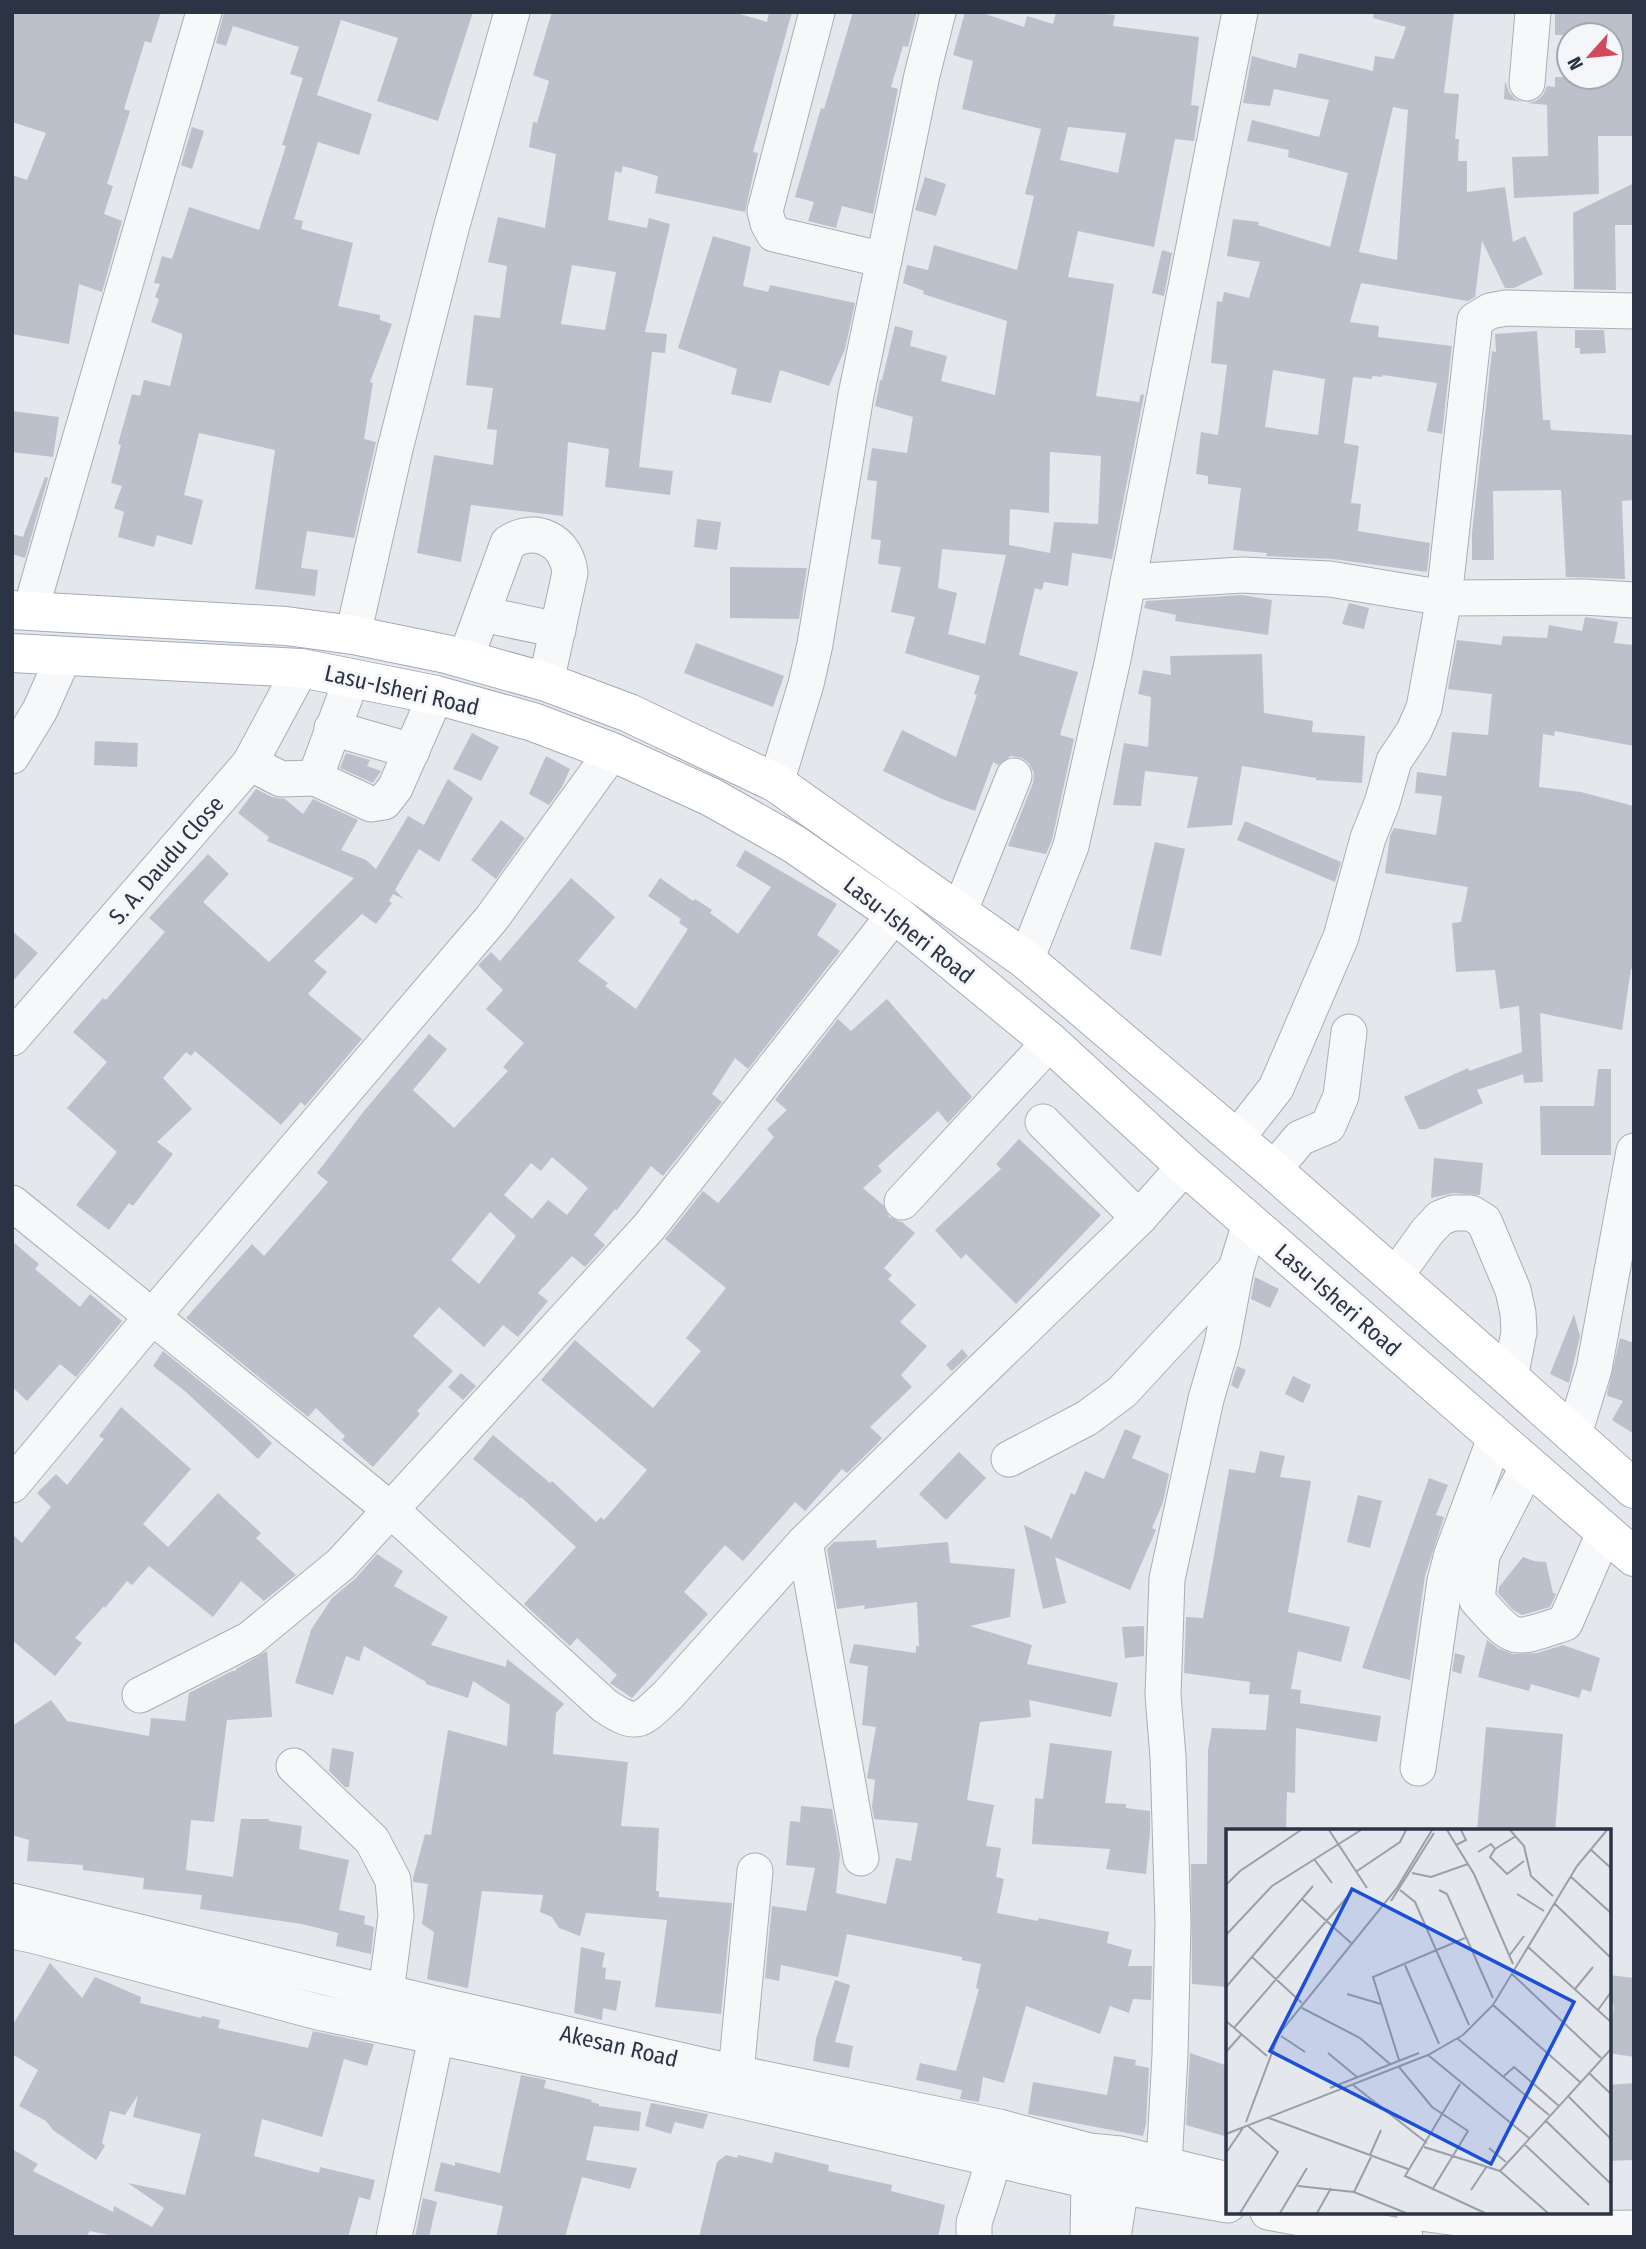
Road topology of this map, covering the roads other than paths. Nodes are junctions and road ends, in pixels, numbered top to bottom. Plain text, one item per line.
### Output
1 (204, 12) edge
2 (512, 12) edge
3 (817, 12) edge
4 (938, 12) edge
5 (1240, 12) edge
6 (1533, 12) edge
7 (1527, 83) dead end
8 (884, 260) junction
9 (1634, 311) edge
10 (1128, 582) junction
11 (1444, 598) junction
12 (1634, 600) edge
13 (21, 611) edge
14 (482, 614) junction
15 (558, 630) junction
16 (353, 635) junction
17 (12, 653) edge
18 (64, 656) junction
19 (465, 660) junction
20 (301, 668) junction
21 (352, 678) junction
22 (546, 682) junction
23 (436, 695) junction
24 (26, 707) edge
25 (332, 729) junction
26 (412, 751) junction
27 (612, 752) junction
28 (12, 756) edge
29 (250, 763) junction
30 (1014, 776) dead end
31 (315, 778) junction
32 (776, 783) junction
33 (959, 913) junction
34 (895, 914) junction
35 (1026, 960) junction
36 (1349, 1032) dead end
37 (12, 1038) edge
38 (1050, 1042) junction
39 (1043, 1122) dead end
40 (1236, 1139) junction
41 (1634, 1151) edge
42 (1185, 1166) junction
43 (1273, 1170) junction
44 (902, 1202) dead end
45 (12, 1203) edge
46 (1139, 1218) junction
47 (1250, 1223) junction
48 (1236, 1269) junction
49 (1394, 1278) junction
50 (151, 1318) junction
51 (1510, 1378) junction
52 (1574, 1434) junction
53 (1495, 1438) junction
54 (1009, 1459) dead end
55 (1529, 1464) junction
56 (12, 1485) edge
57 (1634, 1489) edge
58 (391, 1510) junction
59 (1605, 1531) junction
60 (806, 1542) junction
61 (1634, 1557) edge
62 (140, 1695) dead end
63 (294, 1766) dead end
64 (1418, 1768) dead end
65 (862, 1858) dead end
66 (755, 1871) dead end
67 (12, 1901) edge
68 (12, 1931) edge
69 (386, 1992) junction
70 (436, 2038) junction
71 (736, 2073) junction
72 (995, 2143) junction
73 (1164, 2165) junction
74 (1226, 2180) edge
75 (1105, 2184) junction
76 (1226, 2205) edge
77 (1279, 2214) edge
78 (1444, 2214) edge
79 (1473, 2216) edge
80 (1634, 2228) edge
81 (394, 2237) edge
82 (974, 2237) edge
83 (1088, 2237) edge
84 (1113, 2237) edge
85 (1405, 2237) edge

1 - 13 street
2 - 16 street
3 - 8 street
4 - 8 street
5 - 10 street
6 - 7 street
8 - 32 street
9 - 11 street
10 - 11 street
10 - 35 street
11 - 12 street
11 - 40 street
13 - 16 main road, Lasu-Isheri Road
14 - 15 street
14 - 15 street
14 - 19 street
15 - 22 street
16 - 19 main road, Lasu-Isheri Road
17 - 18 main road, Lasu-Isheri Road
18 - 20 main road, Lasu-Isheri Road
18 - 24 street
19 - 22 main road, Lasu-Isheri Road
20 - 21 main road, Lasu-Isheri Road
20 - 29 street, S. A. Daudu Close
21 - 23 main road, Lasu-Isheri Road
21 - 25 street
22 - 32 main road, Lasu-Isheri Road
23 - 26 street
23 - 27 main road, Lasu-Isheri Road
24 - 28 street
25 - 26 street
25 - 31 street
26 - 31 street
27 - 34 main road, Lasu-Isheri Road
27 - 50 street
29 - 31 street
29 - 37 street, S. A. Daudu Close
30 - 33 street
32 - 33 main road, Lasu-Isheri Road
33 - 35 main road, Lasu-Isheri Road
34 - 38 main road, Lasu-Isheri Road
34 - 58 street
35 - 40 main road, Lasu-Isheri Road
36 - 43 street
38 - 42 main road, Lasu-Isheri Road
38 - 44 street
39 - 46 street
40 - 43 main road, Lasu-Isheri Road
41 - 52 street
42 - 46 street
42 - 47 main road, Lasu-Isheri Road
43 - 49 main road, Lasu-Isheri Road
45 - 50 street
46 - 60 street
47 - 48 street
47 - 53 main road, Lasu-Isheri Road
48 - 54 street
48 - 73 street
49 - 51 main road, Lasu-Isheri Road
49 - 51 street
50 - 56 street
50 - 58 street
51 - 52 main road, Lasu-Isheri Road
52 - 57 main road, Lasu-Isheri Road
53 - 55 main road, Lasu-Isheri Road
53 - 64 street
55 - 59 main road, Lasu-Isheri Road
55 - 59 street
58 - 60 street
58 - 62 street
59 - 61 main road, Lasu-Isheri Road
60 - 65 street
63 - 69 street
66 - 71 street
67 - 69 street, Akesan Road
68 - 70 street, Akesan Road
69 - 71 street, Akesan Road
70 - 72 street, Akesan Road
70 - 81 street
71 - 72 street, Akesan Road
72 - 73 street, Akesan Road
72 - 75 street, Akesan Road
72 - 82 street
73 - 74 street, Akesan Road
75 - 76 street, Akesan Road
75 - 83 street
75 - 84 street
77 - 85 street
78 - 79 street
79 - 80 street

